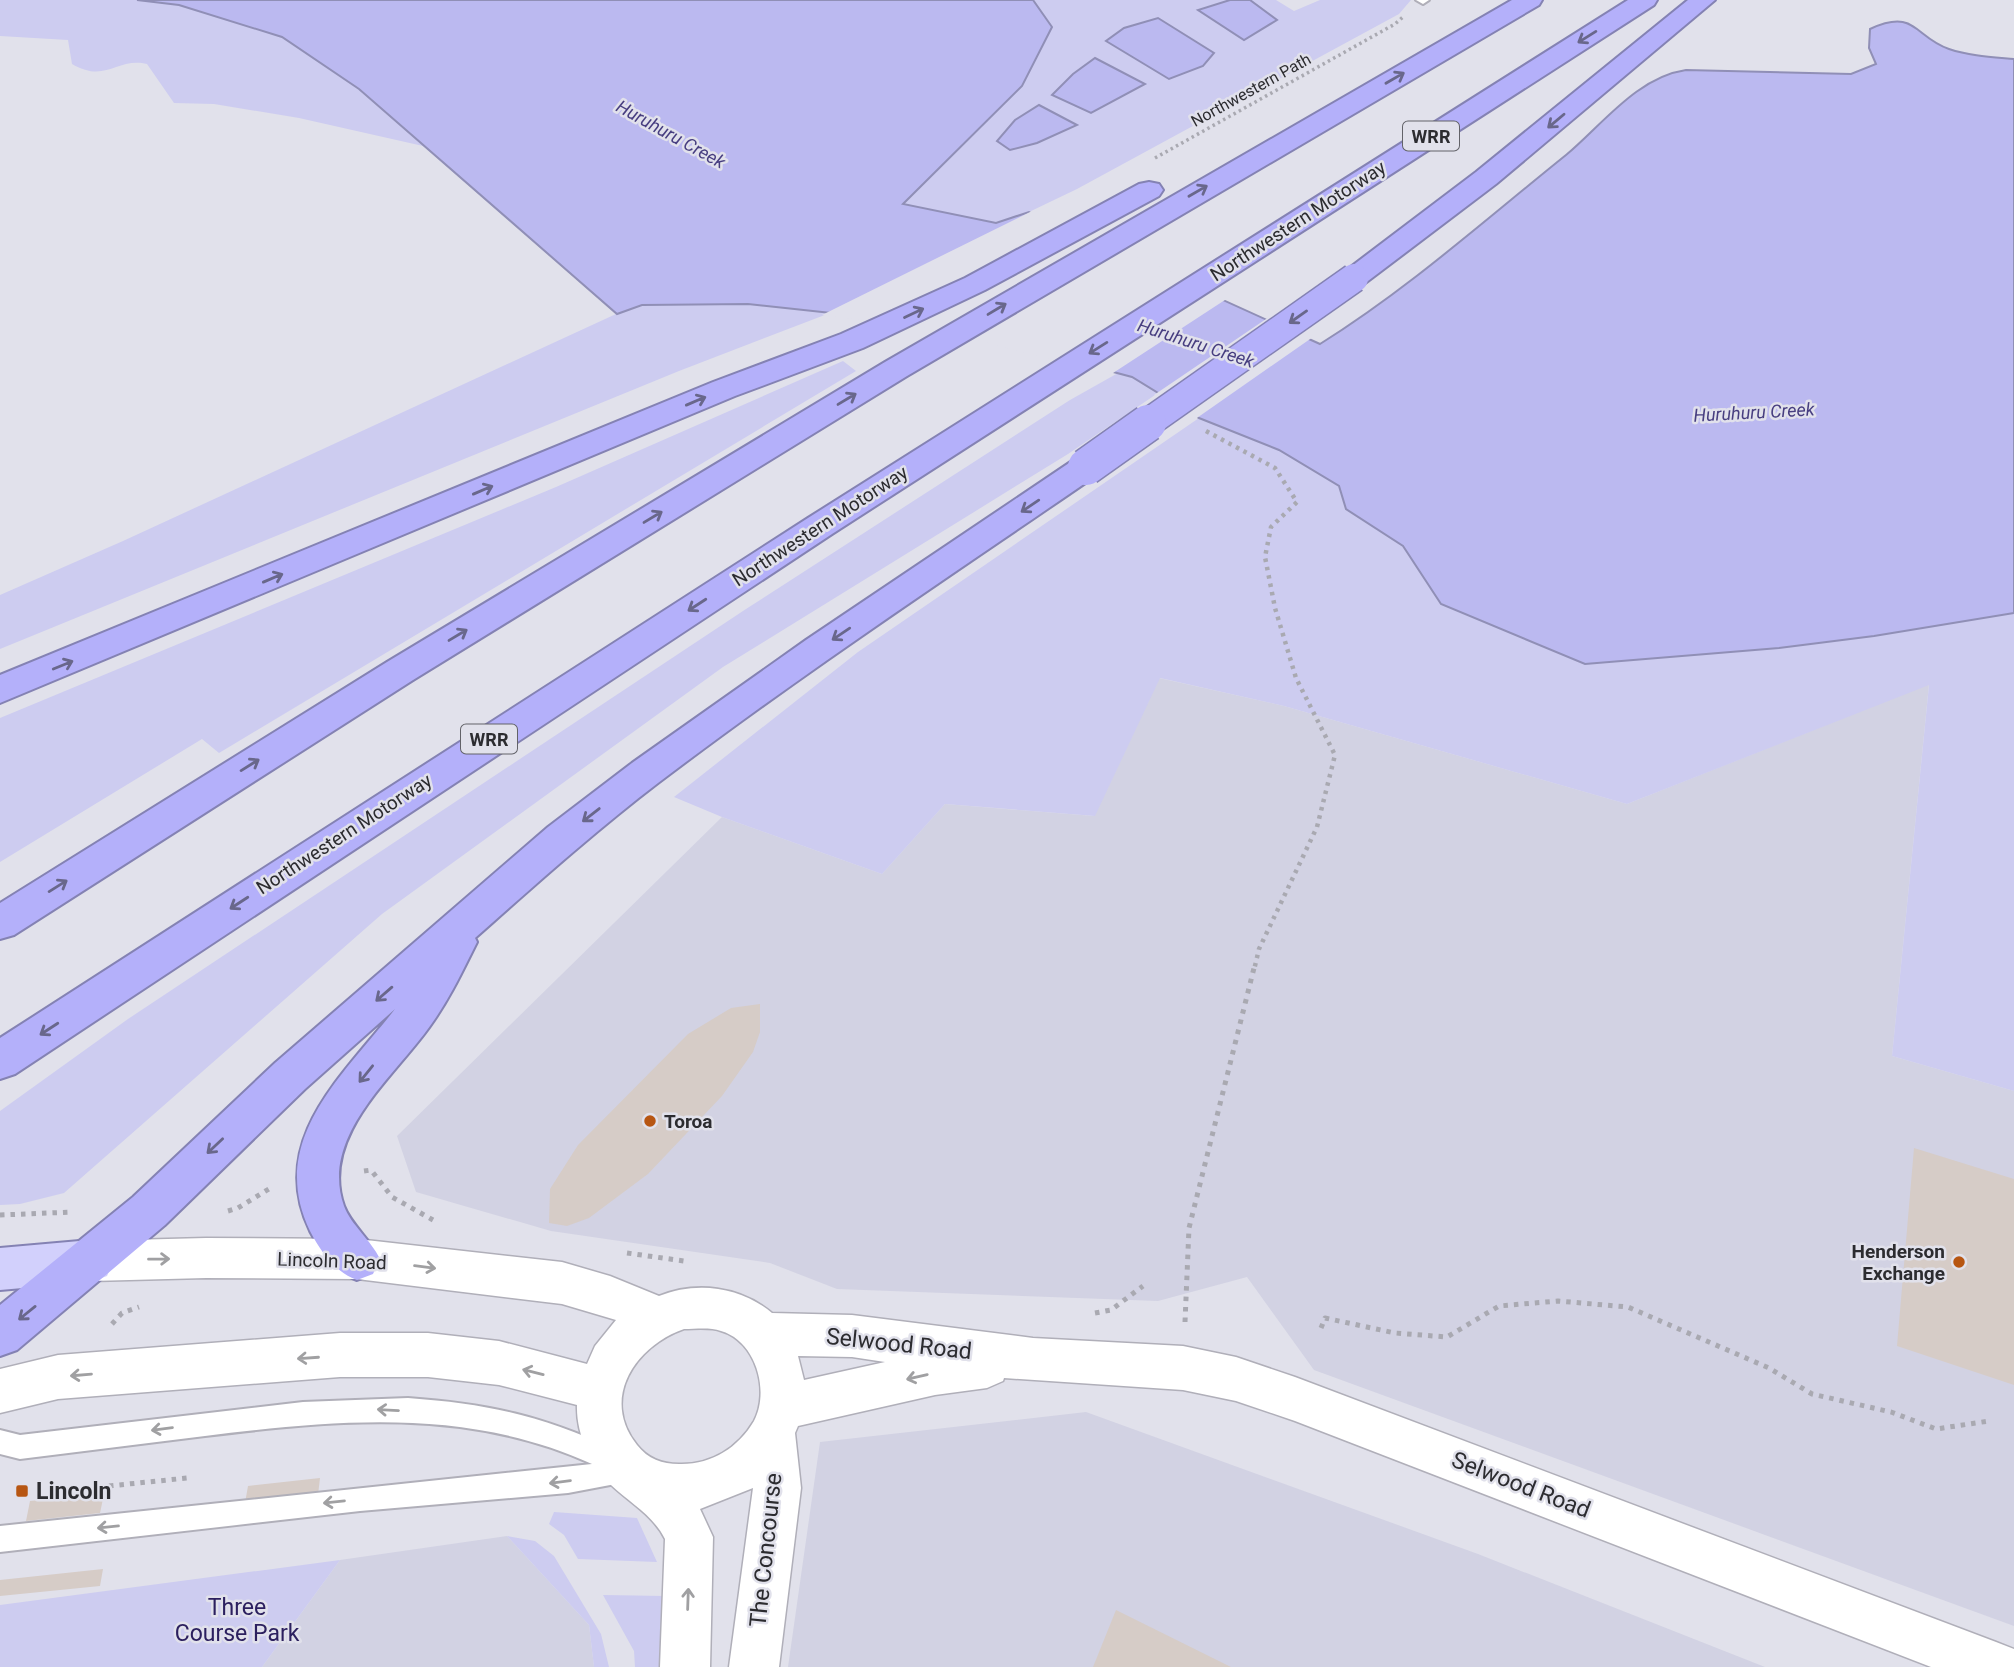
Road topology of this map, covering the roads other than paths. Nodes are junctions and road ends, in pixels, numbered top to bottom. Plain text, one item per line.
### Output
1 (1528, 0) edge
2 (1645, 0) edge
3 (1703, 0) edge
4 (1247, 136) dead end
5 (1168, 179) dead end
6 (0, 690) edge
7 (471, 916) junction
8 (0, 923) edge
9 (0, 1061) edge
10 (357, 1259) junction
11 (91, 1261) junction
12 (0, 1269) edge
13 (656, 1318) junction
14 (0, 1334) edge
15 (764, 1334) junction
16 (1033, 1360) junction
17 (599, 1390) junction
18 (0, 1391) edge
19 (777, 1420) junction
20 (0, 1442) edge
21 (636, 1475) junction
22 (0, 1539) edge
23 (685, 1667) edge
24 (754, 1667) edge
25 (1996, 1667) edge

1 - 4 highway
8 -> 1 highway
2 -> 9 highway, Northwestern Motorway / WRR
3 -> 7 highway, bridge
6 -> 5 highway
7 -> 10 highway
7 -> 11 highway
11 -> 10 street, Lincoln Road
10 -> 13 street, Lincoln Road
11 - 12 main road, Lincoln Road
11 -> 14 highway
13 - 15 street
13 - 17 street
15 - 16 street, Selwood Road
15 - 19 street
16 -> 19 street, Selwood Road
16 - 25 street, Selwood Road
17 -> 18 street
17 - 21 street
19 - 21 street
19 - 24 street, The Concourse
21 -> 20 lane
21 -> 22 lane
23 -> 21 street

